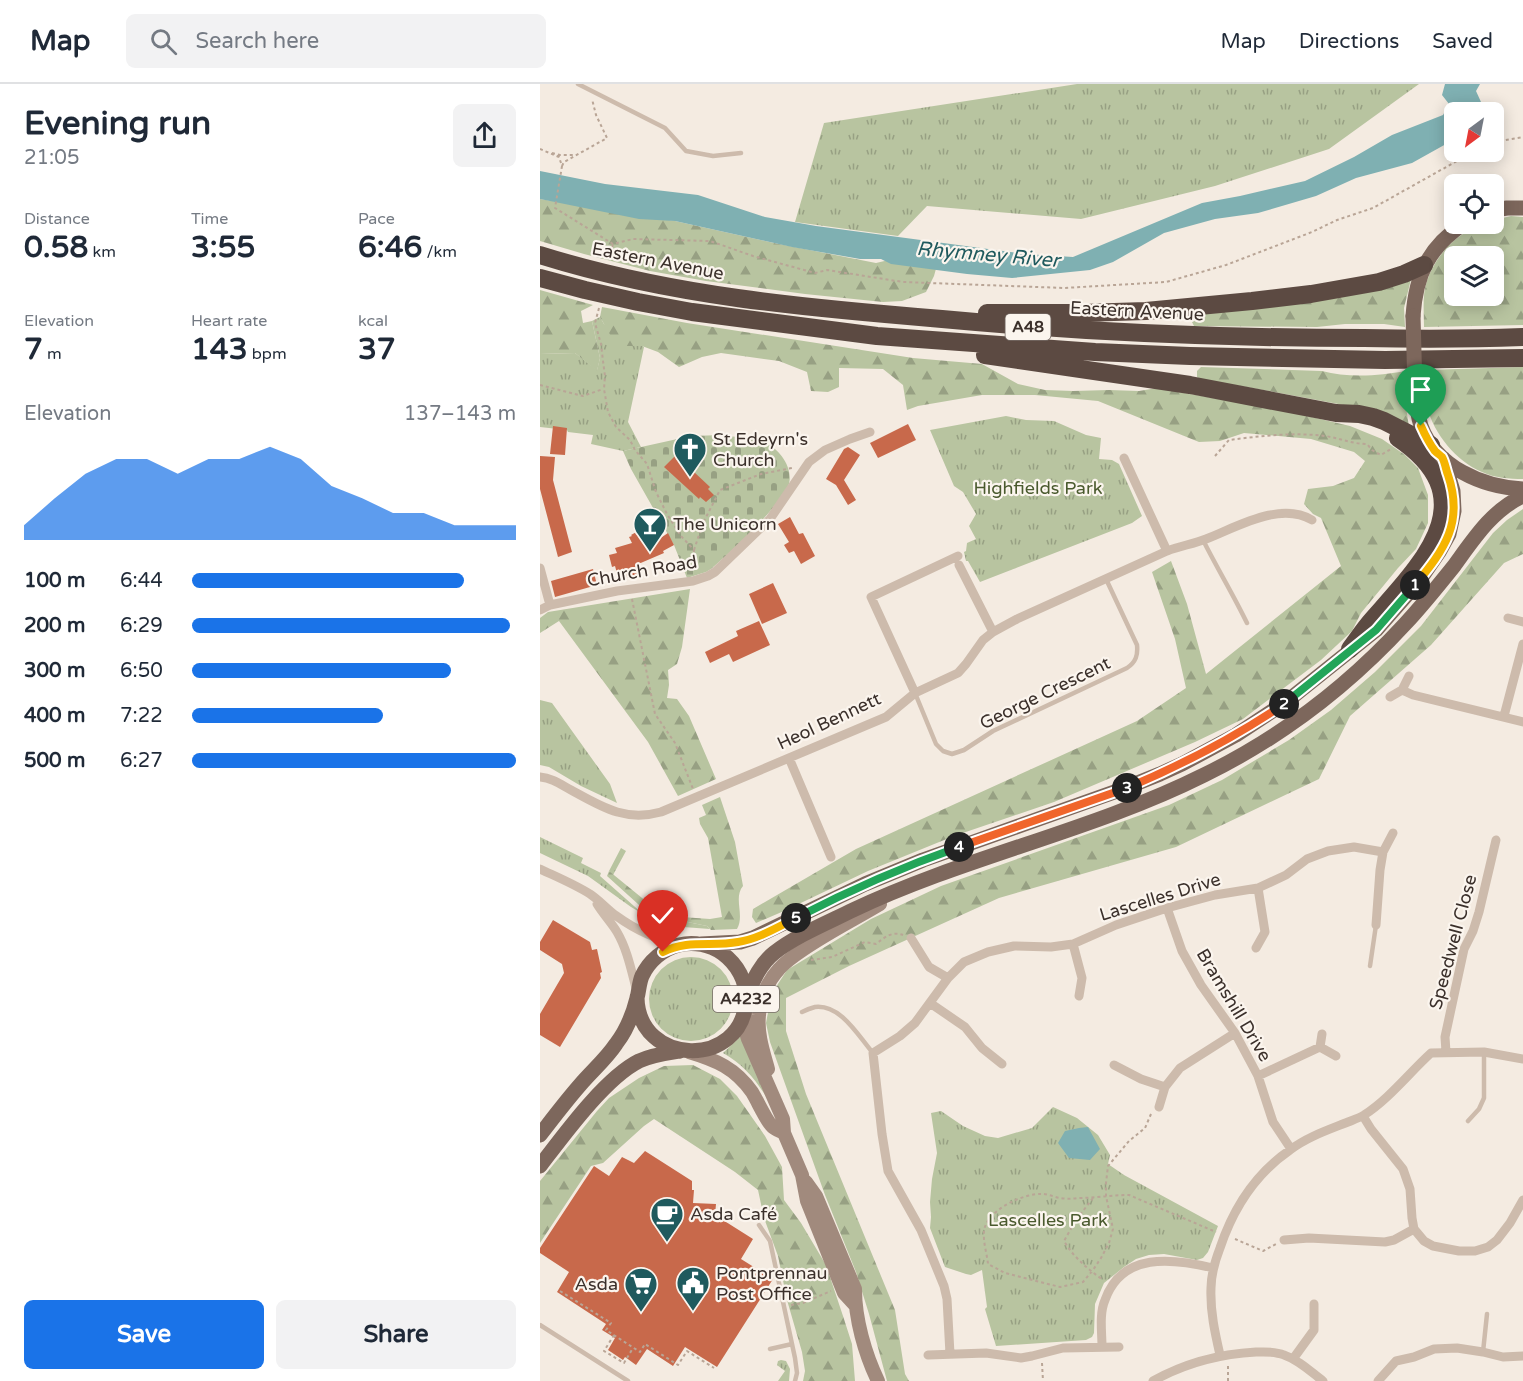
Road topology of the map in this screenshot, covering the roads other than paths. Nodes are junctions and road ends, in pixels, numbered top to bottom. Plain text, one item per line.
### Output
1 (578, 84) edge
2 (741, 153) dead end
3 (1504, 208) edge
4 (1523, 208) edge
5 (1449, 234) edge
6 (540, 255) edge
7 (1424, 265) junction
8 (540, 278) edge
9 (878, 314) junction
10 (877, 336) junction
11 (1523, 337) edge
12 (1523, 358) edge
13 (1336, 413) junction
14 (870, 432) dead end
15 (1431, 445) junction
16 (1124, 458) dead end
17 (1443, 458) junction
18 (1523, 489) edge
19 (1523, 496) edge
20 (1312, 520) dead end
21 (1203, 540) junction
22 (1167, 552) junction
23 (540, 568) edge
24 (1106, 579) junction
25 (550, 605) junction
26 (540, 610) edge
27 (1508, 618) dead end
28 (1523, 622) edge
29 (1246, 623) dead end
30 (993, 632) junction
31 (1522, 649) edge
32 (1350, 650) junction
33 (1408, 676) dead end
34 (1402, 690) junction
35 (915, 693) junction
36 (1390, 697) dead end
37 (1504, 716) junction
38 (1523, 722) edge
39 (789, 758) junction
40 (540, 777) edge
41 (1393, 833) dead end
42 (1496, 840) dead end
43 (1383, 852) junction
44 (831, 857) dead end
45 (540, 869) edge
46 (921, 881) junction
47 (1258, 888) junction
48 (591, 895) junction
49 (1167, 908) junction
50 (1376, 925) joint
51 (911, 938) road end
52 (683, 944) junction
53 (701, 944) junction
54 (1073, 944) junction
55 (1256, 948) dead end
56 (1370, 966) dead end
57 (948, 978) junction
58 (638, 995) junction
59 (1078, 996) dead end
60 (745, 1003) junction
61 (930, 1003) junction
62 (802, 1012) dead end
63 (1235, 1033) junction
64 (1322, 1034) dead end
65 (1320, 1047) junction
66 (685, 1051) junction
67 (1446, 1052) junction
68 (1484, 1052) junction
69 (873, 1053) junction
70 (1336, 1056) dead end
71 (1523, 1059) edge
72 (1002, 1064) dead end
73 (1114, 1065) dead end
74 (1258, 1076) junction
75 (1165, 1087) junction
76 (775, 1099) junction
77 (1159, 1107) road end
78 (1363, 1116) junction
79 (1468, 1121) dead end
80 (784, 1133) junction
81 (540, 1135) edge
82 (1291, 1149) junction
83 (540, 1166) edge
84 (801, 1175) junction
85 (1523, 1200) edge
86 (759, 1225) dead end
87 (1414, 1229) junction
88 (1284, 1240) road end
89 (1213, 1268) junction
90 (1314, 1304) dead end
91 (855, 1305) junction
92 (1487, 1314) dead end
93 (540, 1324) edge
94 (792, 1344) junction
95 (1102, 1347) junction
96 (1119, 1347) dead end
97 (770, 1349) dead end
98 (1483, 1352) junction
99 (950, 1354) junction
100 (928, 1355) dead end
101 (1223, 1355) junction
102 (1523, 1356) edge
103 (1293, 1359) junction
104 (869, 1362) junction
105 (628, 1381) edge
106 (795, 1381) edge
107 (866, 1381) edge
108 (878, 1381) edge
109 (1153, 1381) edge
110 (1323, 1381) edge
111 (1378, 1381) edge

1 - 2 lane
3 - 4 main road
5 - 7 main road, A4232
6 - 9 highway, Eastern Avenue / A48
7 - 9 highway
7 - 15 main road, A4232, bridge
8 - 10 highway, A48
9 - 11 highway, Eastern Avenue / A48
10 - 12 highway, A48
10 - 13 highway
13 - 15 highway
13 - 32 highway
14 - 25 street, Church Road
15 - 17 main road, A4232
16 - 22 street
17 - 18 main road, A4232
17 - 32 main road, A4232
19 - 46 main road, A4232
20 - 21 street, Heol Bennett
21 - 22 street, Heol Bennett
21 - 29 lane
22 - 24 street, Heol Bennett
23 - 25 street
24 - 30 street, Heol Bennett
24 - 35 lane, George Crescent
25 - 26 street, Church Road
27 - 28 street
30 - 35 street, Heol Bennett
30 - 35 street
31 - 37 street
32 - 53 main road, A4232
33 - 34 street
34 - 36 street
34 - 37 street
35 - 39 street, Heol Bennett
37 - 38 street
39 - 40 street, Heol Bennett
39 - 44 street
41 - 43 street
42 - 67 street, Speedwell Close
43 - 47 street, Lascelles Drive
43 - 50 street
45 - 48 street
46 - 60 main road, A4232
46 - 76 street
47 - 49 street, Lascelles Drive
47 - 55 street
48 - 52 street
48 - 58 street
49 - 54 street, Lascelles Drive
49 - 63 street, Bramshill Drive
50 - 56 lane
51 - 57 street
52 - 53 main road, A4232
52 - 58 main road, A4232
53 - 60 main road, A4232
54 - 57 street, Lascelles Drive
54 - 59 street
57 - 61 street, Lascelles Drive
58 - 66 main road
58 - 81 main road, A4232
60 - 66 main road, A4232
60 - 76 street
61 - 69 street, Lascelles Drive
61 - 72 street
62 - 69 lane
63 - 74 street, Bramshill Drive
63 - 75 street
64 - 65 street
65 - 70 street
65 - 74 street
66 - 80 street
66 - 83 main road, A4232
67 - 68 street
67 - 78 street
68 - 71 street
68 - 79 lane
69 - 99 street
73 - 75 street
74 - 82 street, Bramshill Drive
75 - 77 street
76 - 80 street
78 - 82 street
78 - 87 street
80 - 84 street
82 - 89 street
84 - 91 street
84 - 91 street
85 - 87 street
86 - 94 lane
87 - 88 street
89 - 95 street
89 - 101 street
90 - 103 street
91 - 104 street
92 - 98 lane
93 - 105 lane
94 - 97 lane
94 - 106 lane
95 - 96 street
95 - 99 street
98 - 102 street
98 - 111 street
99 - 100 street
101 - 103 street
101 - 109 street
103 - 110 street
104 - 107 street
104 - 108 street

